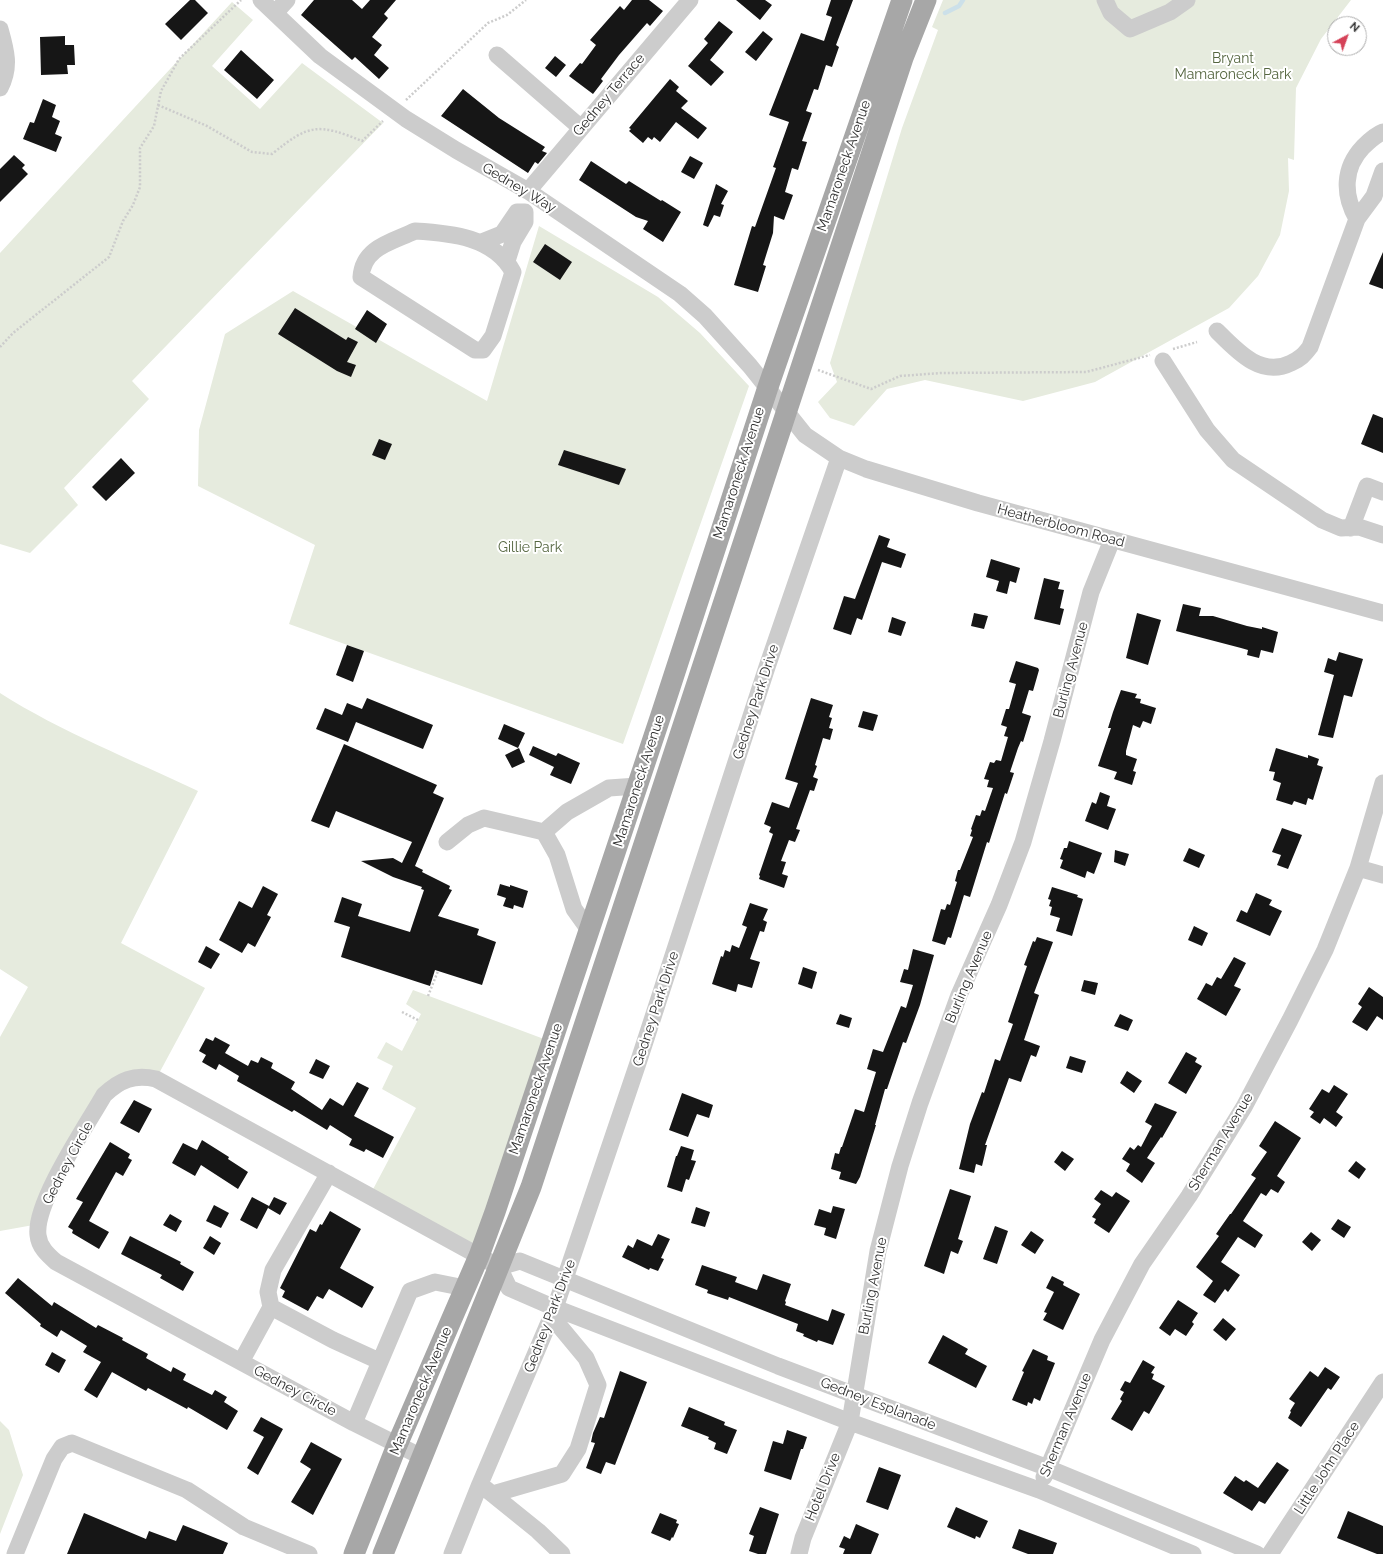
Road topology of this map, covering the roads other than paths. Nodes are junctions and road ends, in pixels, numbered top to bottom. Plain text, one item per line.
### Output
1 (261, 0) edge
2 (287, 0) edge
3 (690, 0) edge
4 (902, 0) edge
5 (926, 0) edge
6 (1105, 0) edge
7 (1187, 0) edge
8 (275, 13) junction
9 (0, 29) edge
10 (497, 54) dead end
11 (0, 88) edge
12 (581, 128) junction
13 (1383, 132) edge
14 (1383, 171) edge
15 (532, 194) junction
16 (525, 212) junction
17 (1357, 219) junction
18 (482, 242) junction
19 (507, 261) junction
20 (1218, 331) dead end
21 (1161, 355) road end
22 (768, 387) junction
23 (787, 411) junction
24 (839, 458) junction
25 (1383, 492) edge
26 (1351, 528) junction
27 (1383, 535) edge
28 (1112, 540) junction
29 (1383, 612) edge
30 (1383, 783) edge
31 (637, 786) junction
32 (544, 832) junction
33 (447, 842) dead end
34 (1358, 868) junction
35 (1383, 875) edge
36 (589, 930) junction
37 (329, 1173) junction
38 (479, 1256) junction
39 (499, 1267) junction
40 (565, 1280) junction
41 (465, 1288) junction
42 (271, 1307) junction
43 (554, 1313) junction
44 (379, 1361) junction
45 (241, 1362) junction
46 (1383, 1382) edge
47 (854, 1395) junction
48 (850, 1422) junction
49 (354, 1423) junction
50 (397, 1445) junction
51 (422, 1457) junction
52 (1048, 1468) junction
53 (480, 1484) junction
54 (1039, 1490) junction
55 (493, 1494) junction
56 (15, 1554) edge
57 (309, 1554) edge
58 (354, 1554) edge
59 (383, 1554) edge
60 (452, 1554) edge
61 (562, 1554) edge
62 (799, 1554) edge
63 (1193, 1554) edge
64 (1258, 1554) edge
65 (1270, 1554) edge

1 - 8 street, Gedney Way
2 - 8 street
3 - 12 street, Gedney Terrace
4 - 22 main road, Mamaroneck Avenue
5 - 23 main road, Mamaroneck Avenue
6 - 7 street
8 - 15 street, Gedney Way
9 - 11 street
10 - 12 street
12 - 15 street, Gedney Terrace
13 - 17 street
14 - 17 street
15 - 16 street, Gedney Terrace
15 - 22 street, Gedney Way
16 - 18 street
16 - 19 street
17 - 20 street
18 - 19 street
18 - 19 street
21 - 26 street
22 - 23 street, Heatherbloom Road
22 - 31 main road, Mamaroneck Avenue
23 - 24 street, Heatherbloom Road
23 - 39 main road, Mamaroneck Avenue
24 - 28 street, Heatherbloom Road
24 - 40 street, Gedney Park Drive
25 - 26 street
26 - 27 street
28 - 29 street, Heatherbloom Road
28 - 47 street, Burling Avenue
30 - 34 street, Sherman Avenue
31 - 32 street
31 - 36 main road, Mamaroneck Avenue
32 - 33 street
32 - 36 street
34 - 35 street
34 - 52 street, Sherman Avenue
36 - 38 main road, Mamaroneck Avenue
37 - 38 street, Gedney Circle
37 - 42 street
37 - 45 street, Gedney Circle
38 - 39 street
38 - 41 main road, Mamaroneck Avenue
39 - 40 street, Gedney Esplanade
39 - 43 street, Gedney Esplanade
39 - 51 main road, Mamaroneck Avenue
40 - 43 street, Gedney Park Drive
40 - 47 street, Gedney Esplanade
41 - 44 street
41 - 50 main road, Mamaroneck Avenue
42 - 44 street
42 - 45 street
43 - 48 street, Gedney Esplanade
43 - 53 street, Gedney Park Drive
43 - 55 street
44 - 49 street
45 - 49 street, Gedney Circle
46 - 65 street, Little John Place
47 - 48 street, Burling Avenue
47 - 52 street, Gedney Esplanade
48 - 54 street, Gedney Esplanade
48 - 62 street, Hotel Drive
49 - 50 street, Gedney Circle
50 - 51 street, Gedney Circle
50 - 58 main road, Mamaroneck Avenue
51 - 59 main road, Mamaroneck Avenue
52 - 54 street, Sherman Avenue
52 - 64 street, Gedney Esplanade
53 - 55 street
53 - 60 street, Gedney Park Drive
54 - 63 street, Gedney Esplanade
55 - 61 street
56 - 57 street

